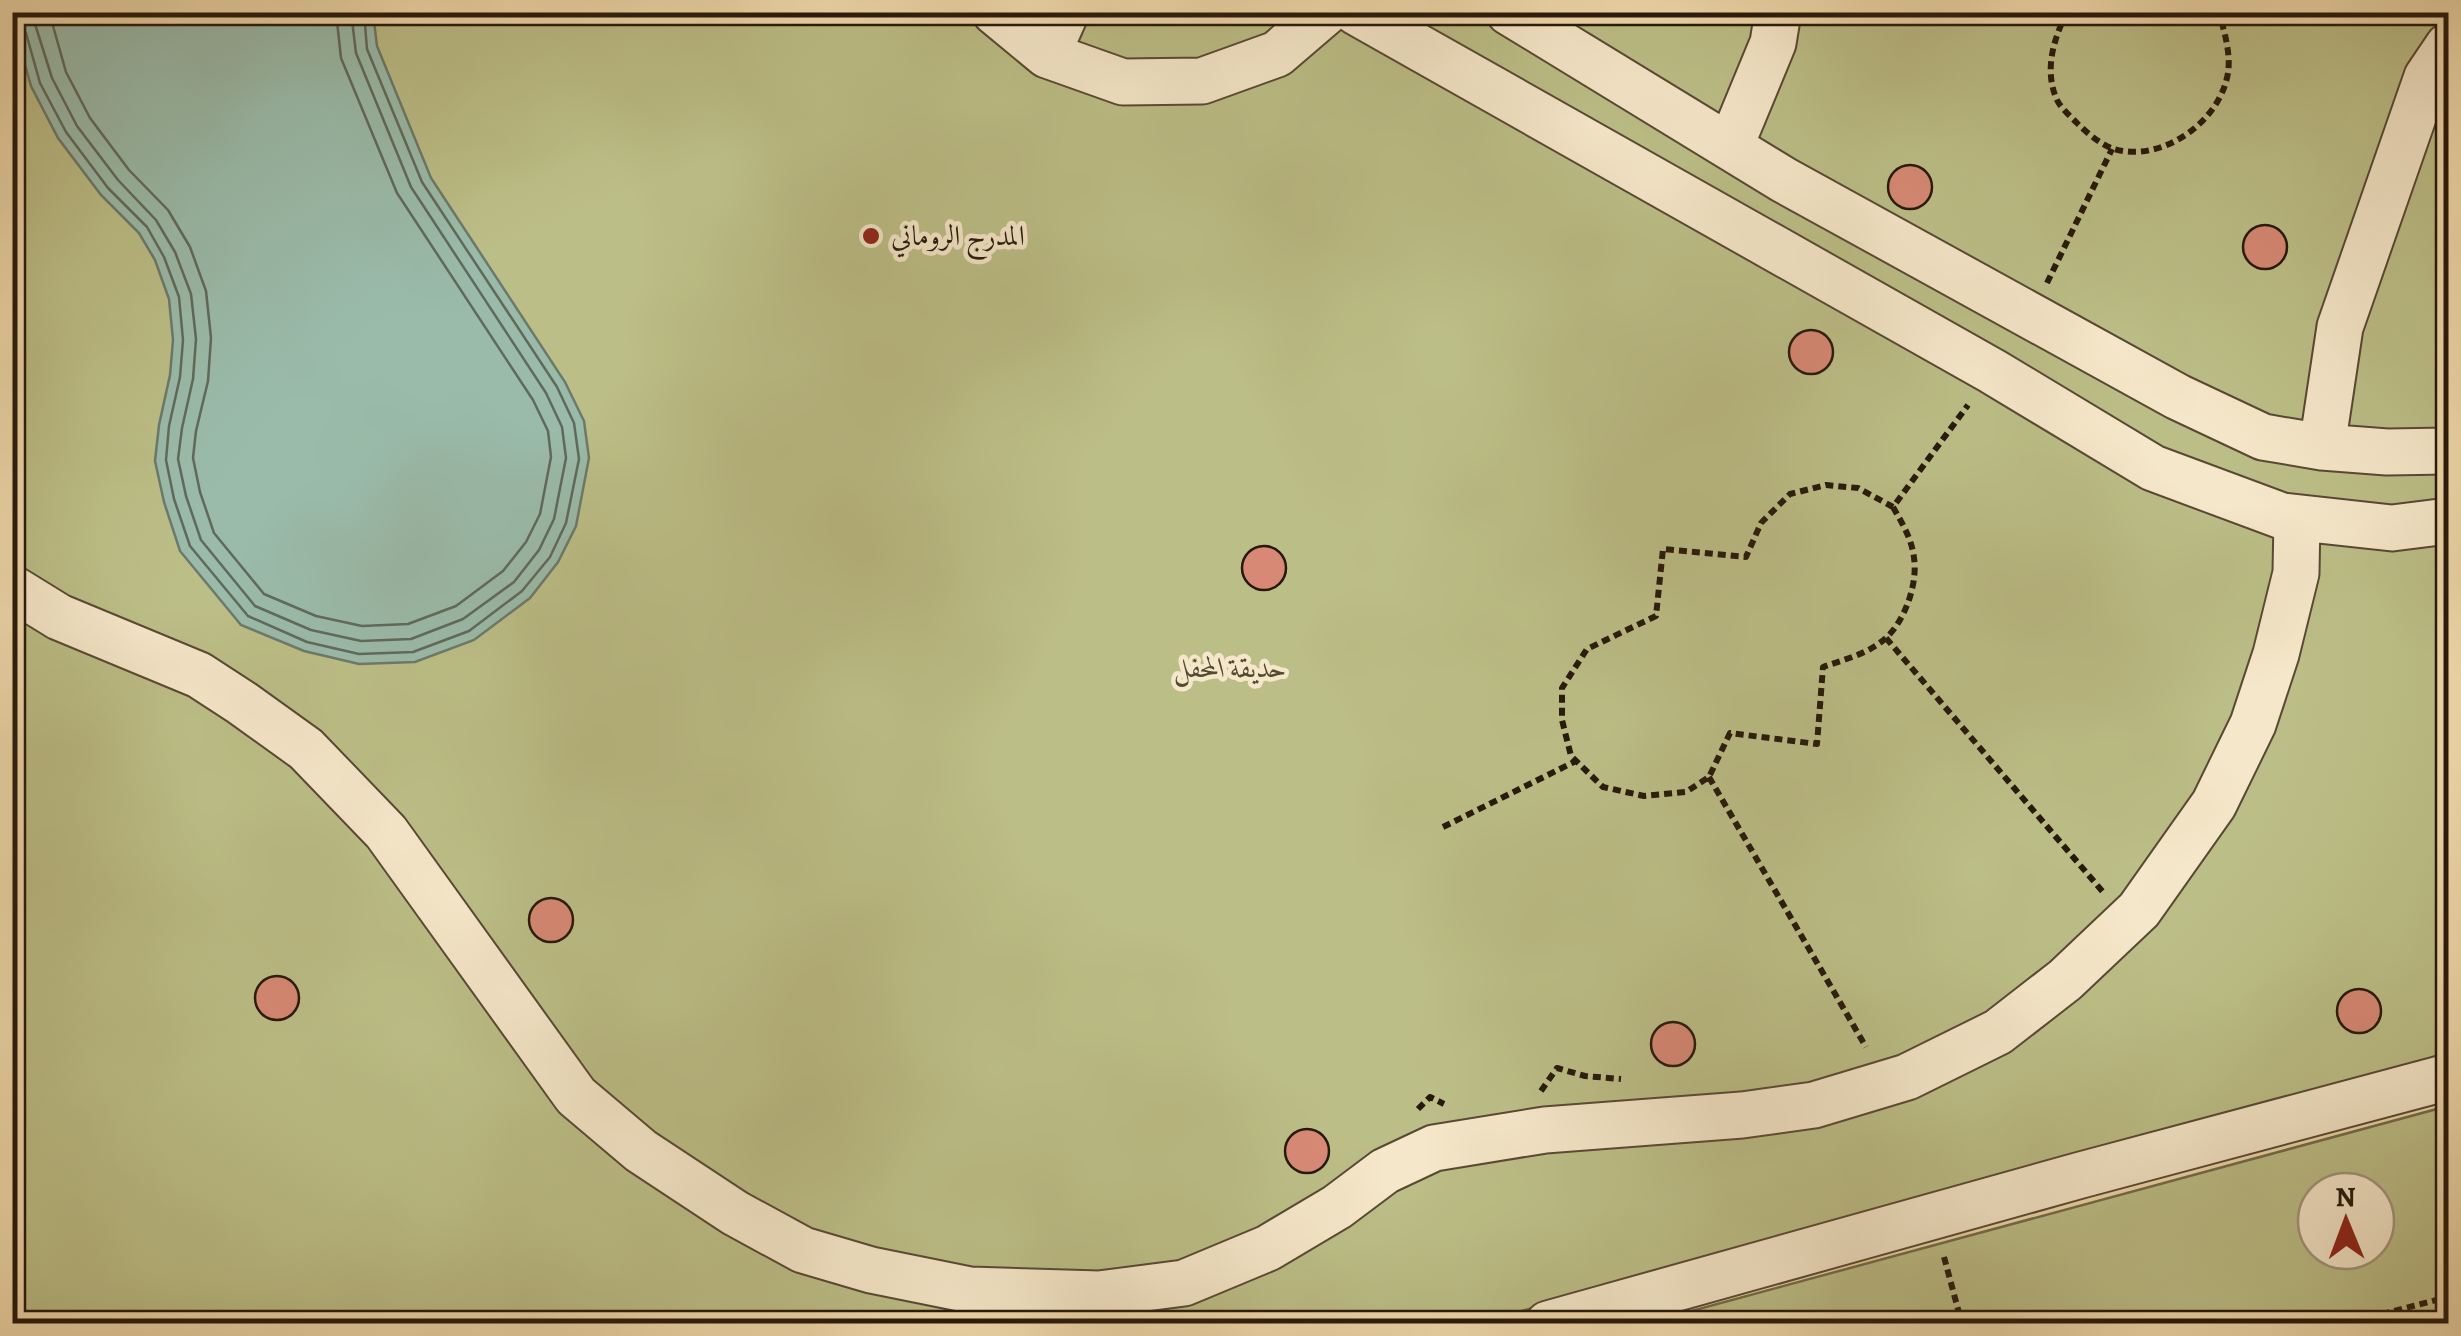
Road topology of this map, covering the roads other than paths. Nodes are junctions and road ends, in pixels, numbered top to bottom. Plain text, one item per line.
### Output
1 (994, 12) edge
2 (1066, 12) edge
3 (1326, 12) edge
4 (1356, 12) edge
5 (1509, 12) edge
6 (1778, 12) edge
7 (1567, 28) edge
8 (2448, 46) edge
9 (1047, 55) junction
10 (1730, 147) junction
11 (2322, 447) junction
12 (2448, 451) edge
13 (2297, 518) junction
14 (2448, 522) edge
15 (12, 588) edge
16 (2448, 1077) edge
17 (1548, 1324) edge

1 - 9 street
2 - 9 street
3 - 9 street
4 - 13 street
5 - 7 street
6 - 10 street
7 - 10 street
8 - 11 street
10 - 11 street
11 - 12 street
13 - 14 street
13 - 15 street
16 - 17 street

